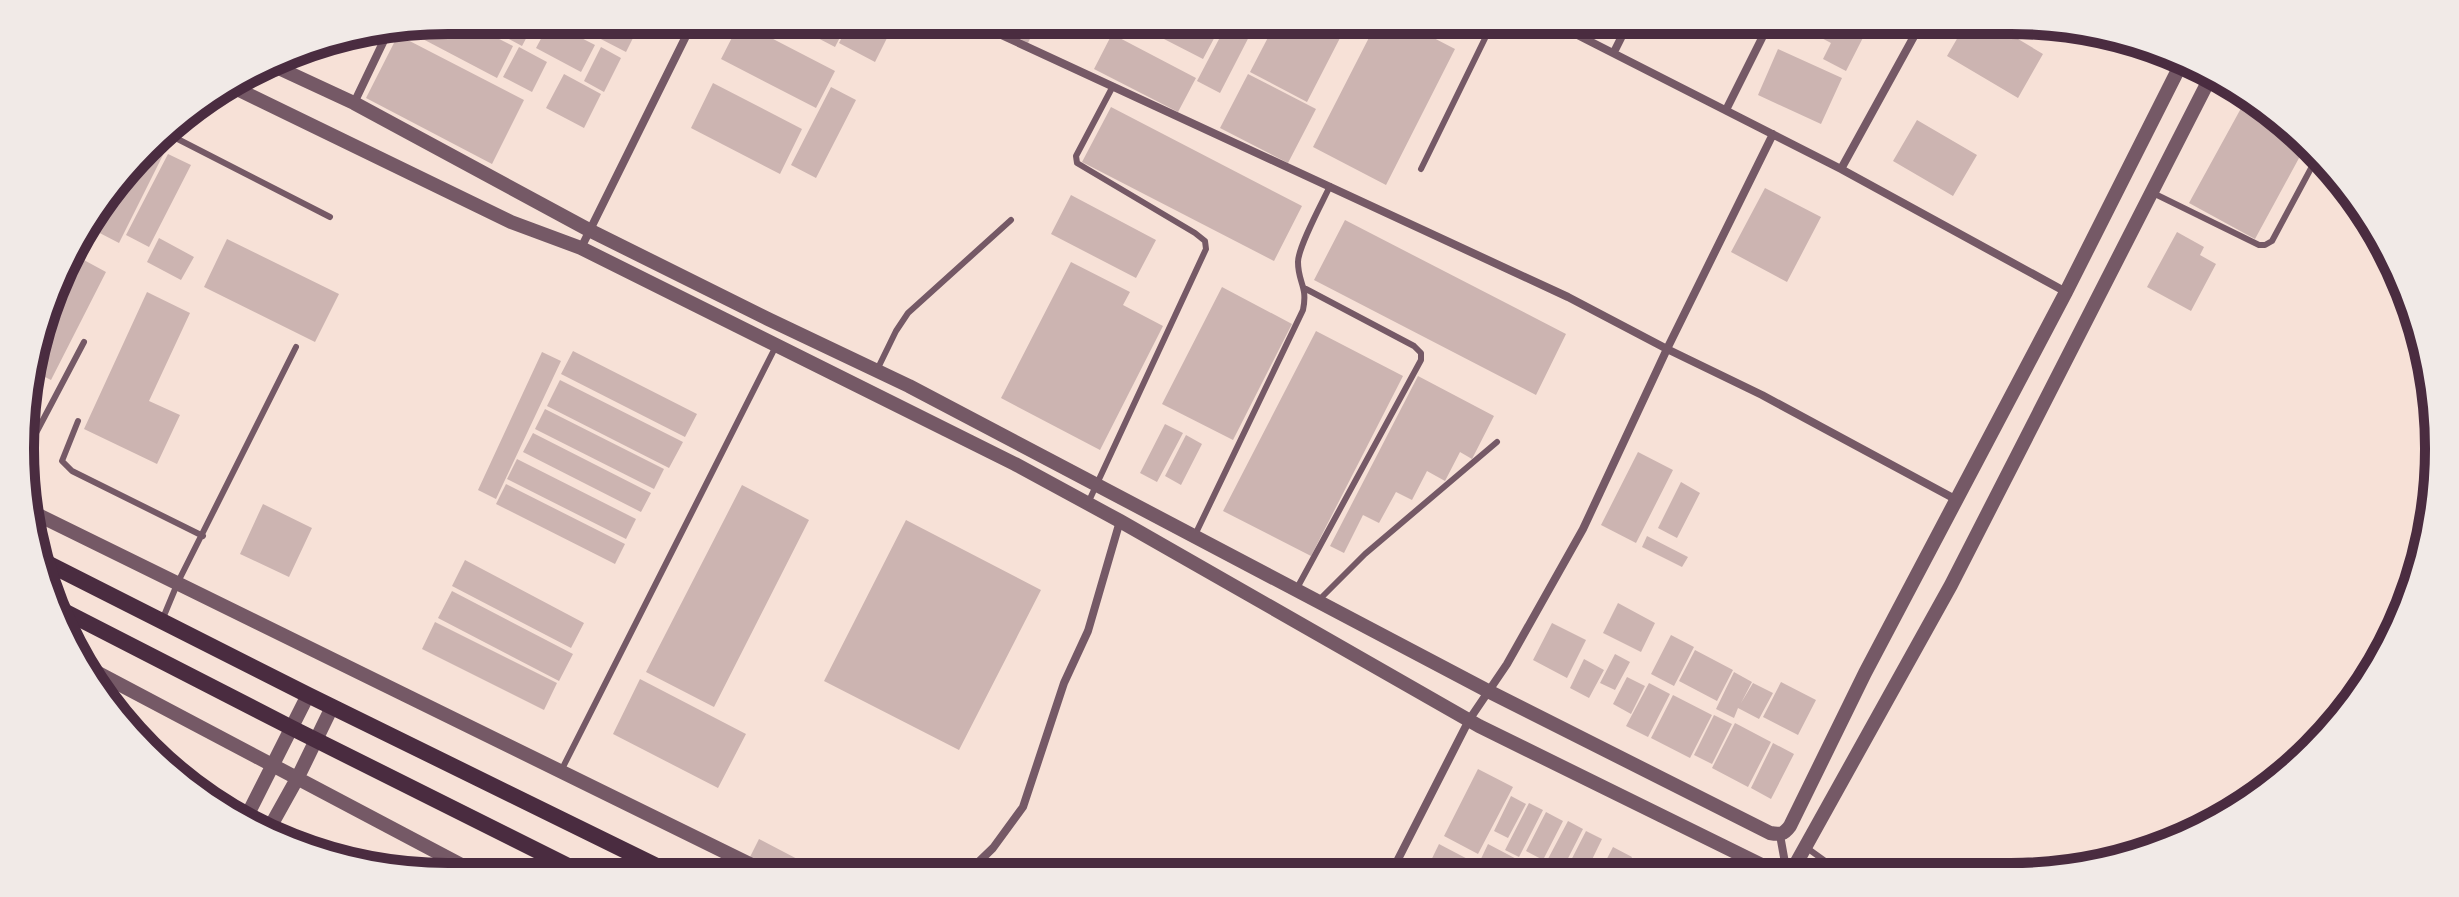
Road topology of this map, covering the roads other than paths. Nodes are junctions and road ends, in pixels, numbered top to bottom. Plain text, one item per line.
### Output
1 (687, 34) edge
2 (1000, 34) edge
3 (1487, 34) edge
4 (1577, 34) edge
5 (1623, 34) edge
6 (1764, 34) edge
7 (1915, 34) edge
8 (384, 39) edge
9 (1614, 52) junction
10 (282, 70) edge
11 (2178, 70) edge
12 (2207, 84) edge
13 (1113, 86) junction
14 (240, 90) edge
15 (354, 103) junction
16 (1726, 110) junction
17 (1773, 134) junction
18 (175, 137) edge
19 (2313, 165) edge
20 (1421, 169) dead end
21 (1841, 169) junction
22 (1330, 186) junction
23 (2153, 193) junction
24 (330, 217) dead end
25 (1011, 220) dead end
26 (589, 230) junction
27 (581, 248) junction
28 (1306, 289) junction
29 (2066, 292) junction
30 (84, 342) dead end
31 (777, 345) junction
32 (296, 347) dead end
33 (1667, 349) junction
34 (877, 370) junction
35 (78, 421) dead end
36 (34, 436) edge
37 (1497, 442) dead end
38 (1096, 485) junction
39 (1955, 499) junction
40 (1088, 503) junction
41 (40, 516) edge
42 (1120, 521) junction
43 (203, 536) junction
44 (1194, 537) junction
45 (51, 565) edge
46 (178, 582) junction
47 (1296, 590) junction
48 (1317, 602) junction
49 (69, 614) edge
50 (161, 621) junction
51 (101, 675) edge
52 (1488, 691) junction
53 (308, 695) junction
54 (332, 707) junction
55 (1469, 720) junction
56 (292, 728) junction
57 (316, 740) junction
58 (273, 764) junction
59 (561, 771) junction
60 (298, 777) junction
61 (249, 811) edge
62 (272, 823) edge
63 (1780, 835) junction
64 (1806, 848) junction
65 (458, 863) edge
66 (562, 863) edge
67 (650, 863) edge
68 (748, 863) edge
69 (977, 863) edge
70 (1396, 863) edge
71 (1762, 863) edge
72 (1783, 863) edge
73 (1797, 863) edge
74 (1827, 863) edge

1 - 26 street
2 - 13 street
3 - 20 lane
4 - 9 street
5 - 9 street
6 - 16 street
7 - 21 street
8 - 15 street
9 - 16 street
10 - 15 street
11 - 29 street
12 - 23 street
13 - 22 street
13 - 38 lane
14 - 27 street
15 - 26 street
16 - 17 street
17 - 21 street
17 - 33 street
18 - 24 lane
19 - 23 lane
21 - 29 street
22 - 28 lane
22 - 33 street
23 - 64 street
25 - 34 lane
26 - 27 street
26 - 34 street
27 - 31 street
28 - 44 lane
28 - 47 lane
29 - 39 street
30 - 36 lane
31 - 40 street
31 - 59 lane
32 - 43 lane
33 - 39 street
33 - 52 street
34 - 38 street
35 - 43 lane
37 - 48 lane
38 - 40 lane
38 - 44 street
39 - 63 street
40 - 42 street
41 - 46 street
42 - 55 street
42 - 69 street
43 - 46 lane
44 - 47 street
45 - 50 main road
46 - 50 lane
46 - 59 street
47 - 48 street
48 - 52 street
49 - 56 main road
50 - 53 main road
51 - 58 street
52 - 55 street
52 - 63 street
53 - 54 main road
53 - 56 street
54 - 57 street
54 - 67 main road
55 - 70 street
55 - 71 street
56 - 57 main road
56 - 58 street
57 - 60 street
57 - 66 main road
58 - 60 street
58 - 61 street
59 - 68 street
60 - 62 street
60 - 65 street
63 - 72 street
64 - 73 street
64 - 74 lane

